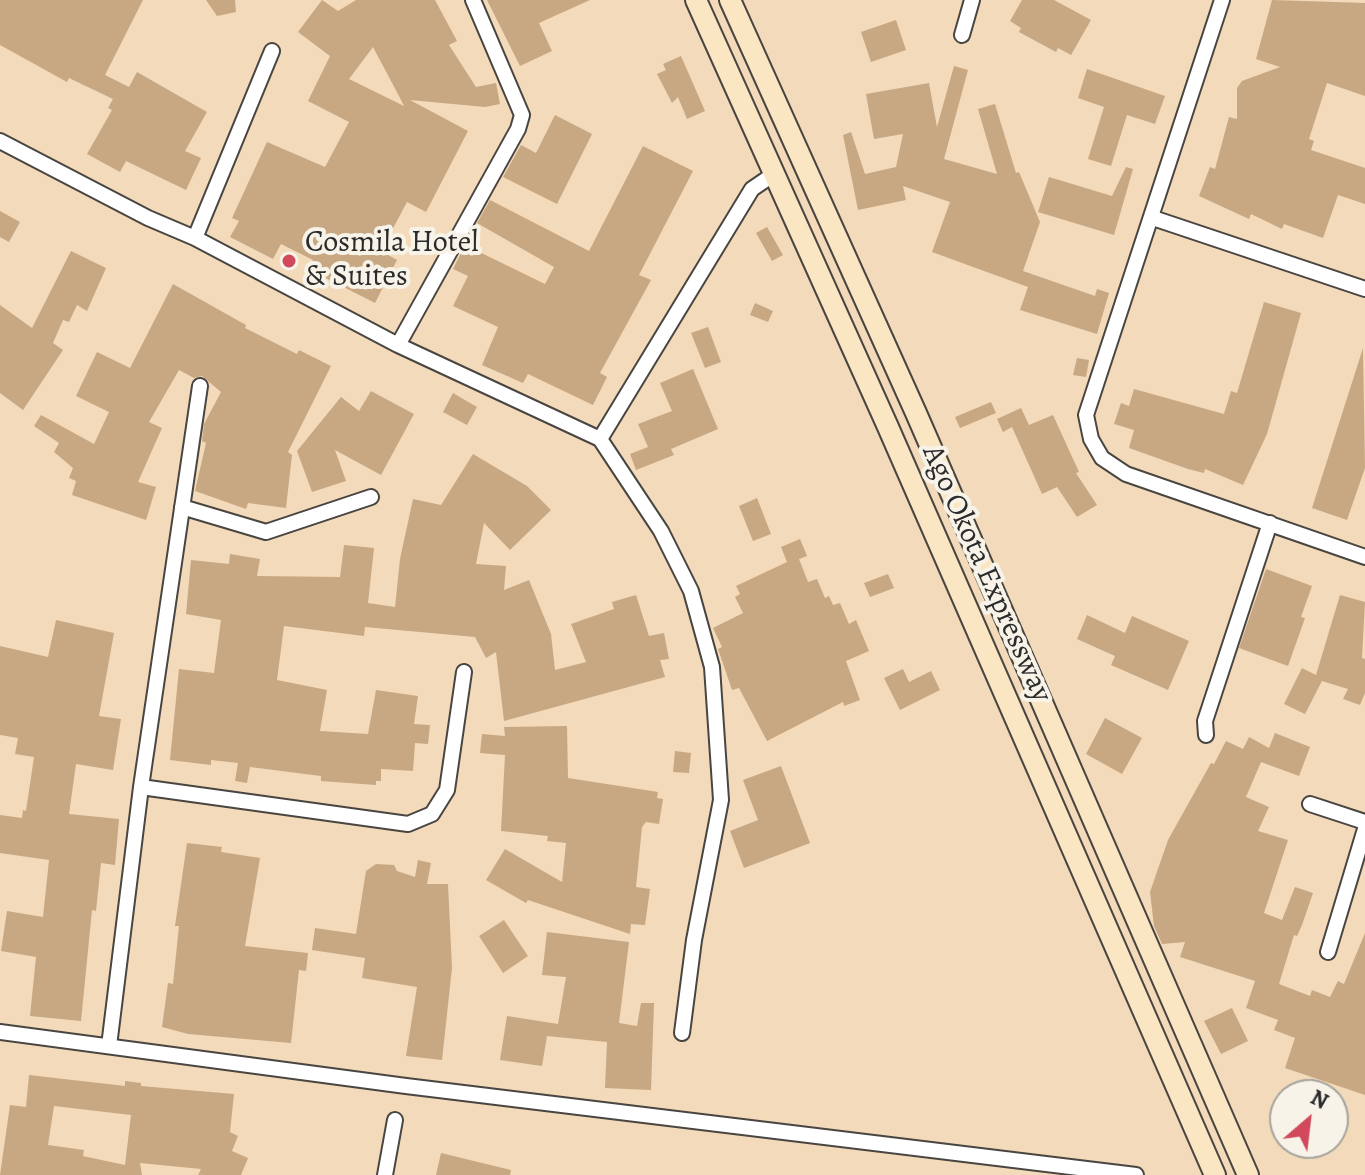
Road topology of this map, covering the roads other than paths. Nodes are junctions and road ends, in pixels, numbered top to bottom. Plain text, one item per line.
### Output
1 (473, 0) edge
2 (696, 0) edge
3 (730, 0) edge
4 (972, 0) edge
5 (1222, 0) edge
6 (962, 35) dead end
7 (272, 51) dead end
8 (0, 141) edge
9 (774, 174) junction
10 (1153, 218) junction
11 (195, 238) junction
12 (1365, 289) edge
13 (398, 345) junction
14 (200, 386) dead end
15 (600, 439) junction
16 (371, 497) dead end
17 (182, 507) junction
18 (1270, 523) junction
19 (1365, 557) edge
20 (464, 672) dead end
21 (1206, 735) dead end
22 (141, 787) junction
23 (1310, 804) dead end
24 (1365, 822) edge
25 (1365, 829) edge
26 (1328, 952) dead end
27 (0, 1032) edge
28 (682, 1033) dead end
29 (109, 1046) junction
30 (395, 1120) dead end
31 (385, 1175) edge
32 (1136, 1175) edge
33 (1215, 1175) edge
34 (1248, 1175) edge

1 - 13 street
2 - 9 main road, Ago Okota Expressway
3 - 34 main road, Ago Okota Expressway
4 - 6 street
5 - 10 street
7 - 11 street
8 - 11 street
9 - 15 street
9 - 33 main road, Ago Okota Expressway
10 - 12 street
10 - 18 street
11 - 13 street
13 - 15 street
14 - 17 street
15 - 28 street
16 - 17 street
17 - 22 street
18 - 19 street
18 - 21 street
20 - 22 street
22 - 29 street
23 - 24 street
25 - 26 street
27 - 29 street
29 - 32 street
30 - 31 street

